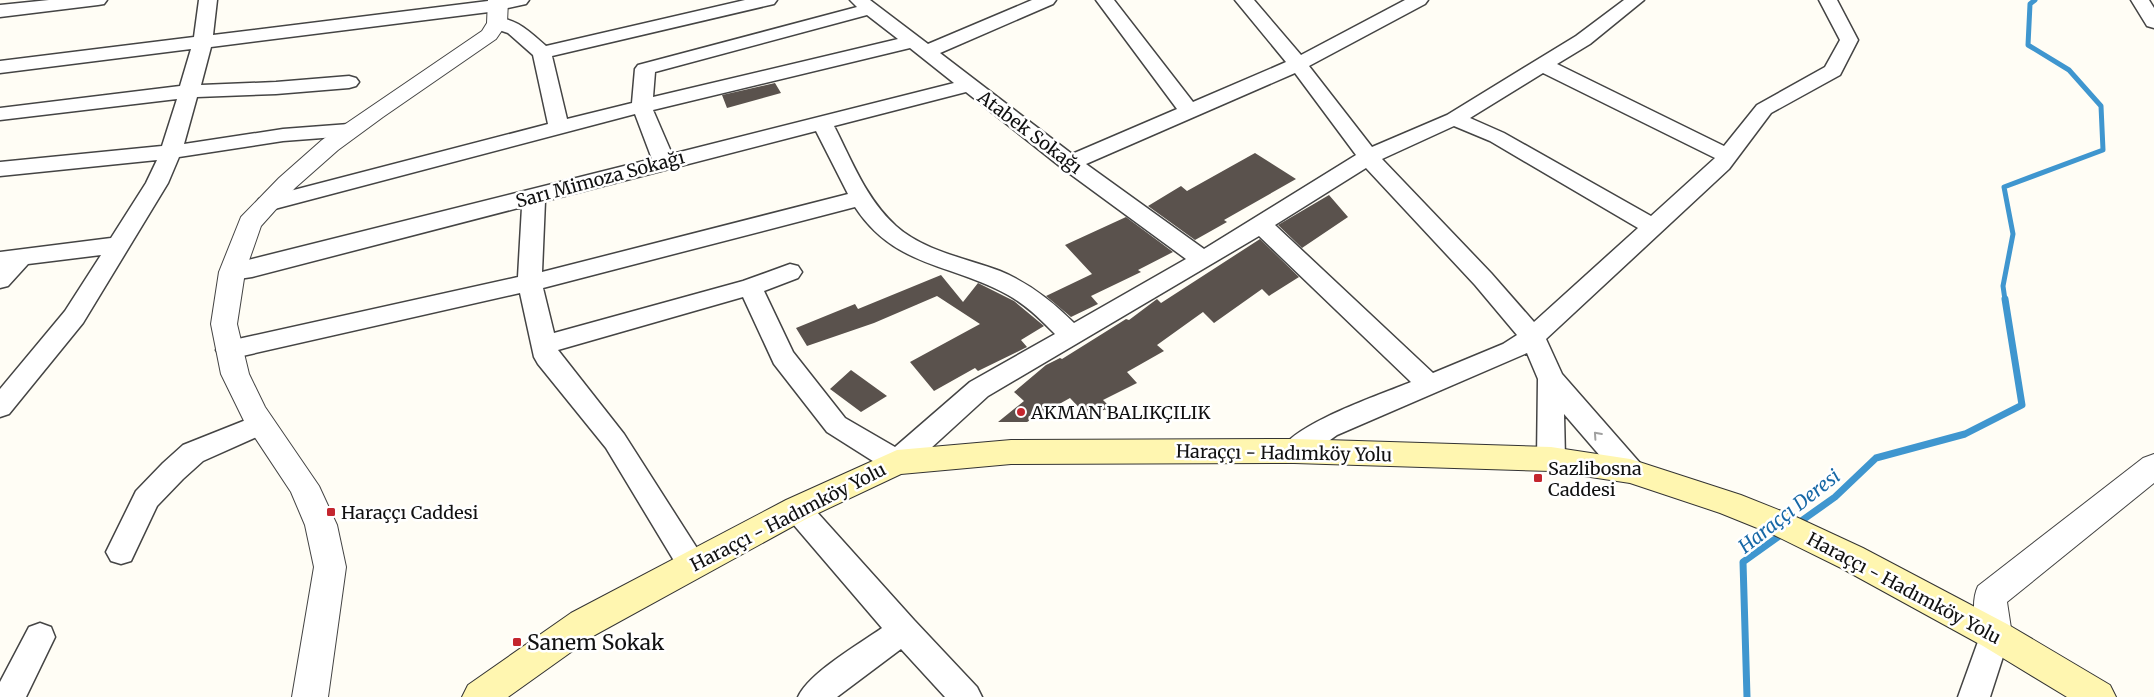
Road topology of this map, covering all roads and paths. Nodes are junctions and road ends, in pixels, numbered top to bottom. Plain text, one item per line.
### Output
1 (98, 0) edge
2 (208, 0) edge
3 (768, 0) edge
4 (1047, 0) edge
5 (1105, 0) edge
6 (1244, 0) edge
7 (1419, 0) edge
8 (1635, 0) edge
9 (1828, 0) edge
10 (2140, 0) edge
11 (864, 5) edge
12 (503, 7) edge
13 (1012, 7) edge
14 (0, 11) edge
15 (2154, 22) edge
16 (204, 42) junction
17 (919, 47) junction
18 (542, 53) junction
19 (1298, 64) junction
20 (1543, 65) junction
21 (0, 67) edge
22 (349, 82) dead end
23 (968, 85) junction
24 (189, 91) junction
25 (642, 107) junction
26 (1189, 111) junction
27 (0, 114) edge
28 (1454, 119) junction
29 (822, 122) junction
30 (558, 128) junction
31 (349, 130) junction
32 (171, 152) junction
33 (1728, 156) junction
34 (1368, 157) junction
35 (664, 162) junction
36 (1070, 163) junction
37 (0, 170) edge
38 (534, 197) junction
39 (861, 198) junction
40 (267, 204) junction
41 (1261, 225) junction
42 (1653, 227) junction
43 (118, 245) junction
44 (11, 259) edge
45 (1203, 260) junction
46 (232, 272) junction
47 (790, 272) dead end
48 (0, 280) edge
49 (530, 283) junction
50 (750, 287) junction
51 (1071, 336) junction
52 (1533, 337) junction
53 (544, 344) junction
54 (229, 350) junction
55 (1551, 379) junction
56 (1430, 385) junction
57 (0, 407) edge
58 (261, 424) junction
59 (1294, 451) junction
60 (1551, 459) junction
61 (897, 462) junction
62 (2154, 466) edge
63 (1630, 471) junction
64 (797, 508) junction
65 (121, 552) dead end
66 (692, 565) junction
67 (903, 630) junction
68 (1996, 635) junction
69 (40, 637) dead end
70 (9, 697) edge
71 (310, 697) edge
72 (480, 697) edge
73 (814, 697) edge
74 (966, 697) edge
75 (1974, 697) edge
76 (2098, 697) edge

1 - 14 street
2 - 16 street
3 - 18 street
4 - 13 street
5 - 26 street
6 - 19 street
7 - 19 street
8 - 20 street
9 - 33 street
10 - 15 street
11 - 17 street, Atabek Sokağı
11 - 25 street
12 - 16 street
12 - 18 street
12 - 31 street
13 - 17 street
16 - 21 street
16 - 24 street
17 - 23 street, Atabek Sokağı
17 - 25 street
18 - 30 street
19 - 26 street
19 - 34 street
20 - 28 street
20 - 33 street
22 - 24 street
23 - 29 street, Sarı Mimoza Sokağı
23 - 36 street, Atabek Sokağı
24 - 27 street
24 - 32 street
25 - 30 street
25 - 35 street
26 - 36 street
28 - 34 street
28 - 42 street
29 - 35 street, Sarı Mimoza Sokağı
29 - 39 street
30 - 40 street
31 - 32 street
31 - 40 street
32 - 37 street
32 - 43 street
33 - 42 street
34 - 41 street
34 - 52 street
35 - 38 street, Sarı Mimoza Sokağı
36 - 45 street, Atabek Sokağı
38 - 46 street, Sarı Mimoza Sokağı
38 - 49 street
39 - 49 street
39 - 51 street
40 - 46 street
41 - 45 street
41 - 56 street
42 - 52 street
43 - 44 street
43 - 57 street
44 - 48 street
45 - 51 street
46 - 54 street
47 - 50 street
49 - 53 street
49 - 54 street
50 - 53 street
50 - 61 street
51 - 61 street
52 - 55 street
52 - 56 street
53 - 66 street
54 - 58 street
55 - 60 street
63 -> 55 street
56 - 59 street
58 - 65 street
58 - 71 street
59 - 60 main road, Haraççı - Hadımköy Yolu
59 - 61 main road, Haraççı - Hadımköy Yolu
60 - 63 main road, Haraççı - Hadımköy Yolu
61 - 64 main road, Haraççı - Hadımköy Yolu
62 - 68 street
63 - 68 main road, Haraççı - Hadımköy Yolu
64 - 66 main road, Haraççı - Hadımköy Yolu
64 - 67 street
66 - 72 main road, Haraççı - Hadımköy Yolu
67 - 73 street
67 - 74 street
68 - 75 street
68 - 76 main road, Haraççı - Hadımköy Yolu
69 - 70 street

